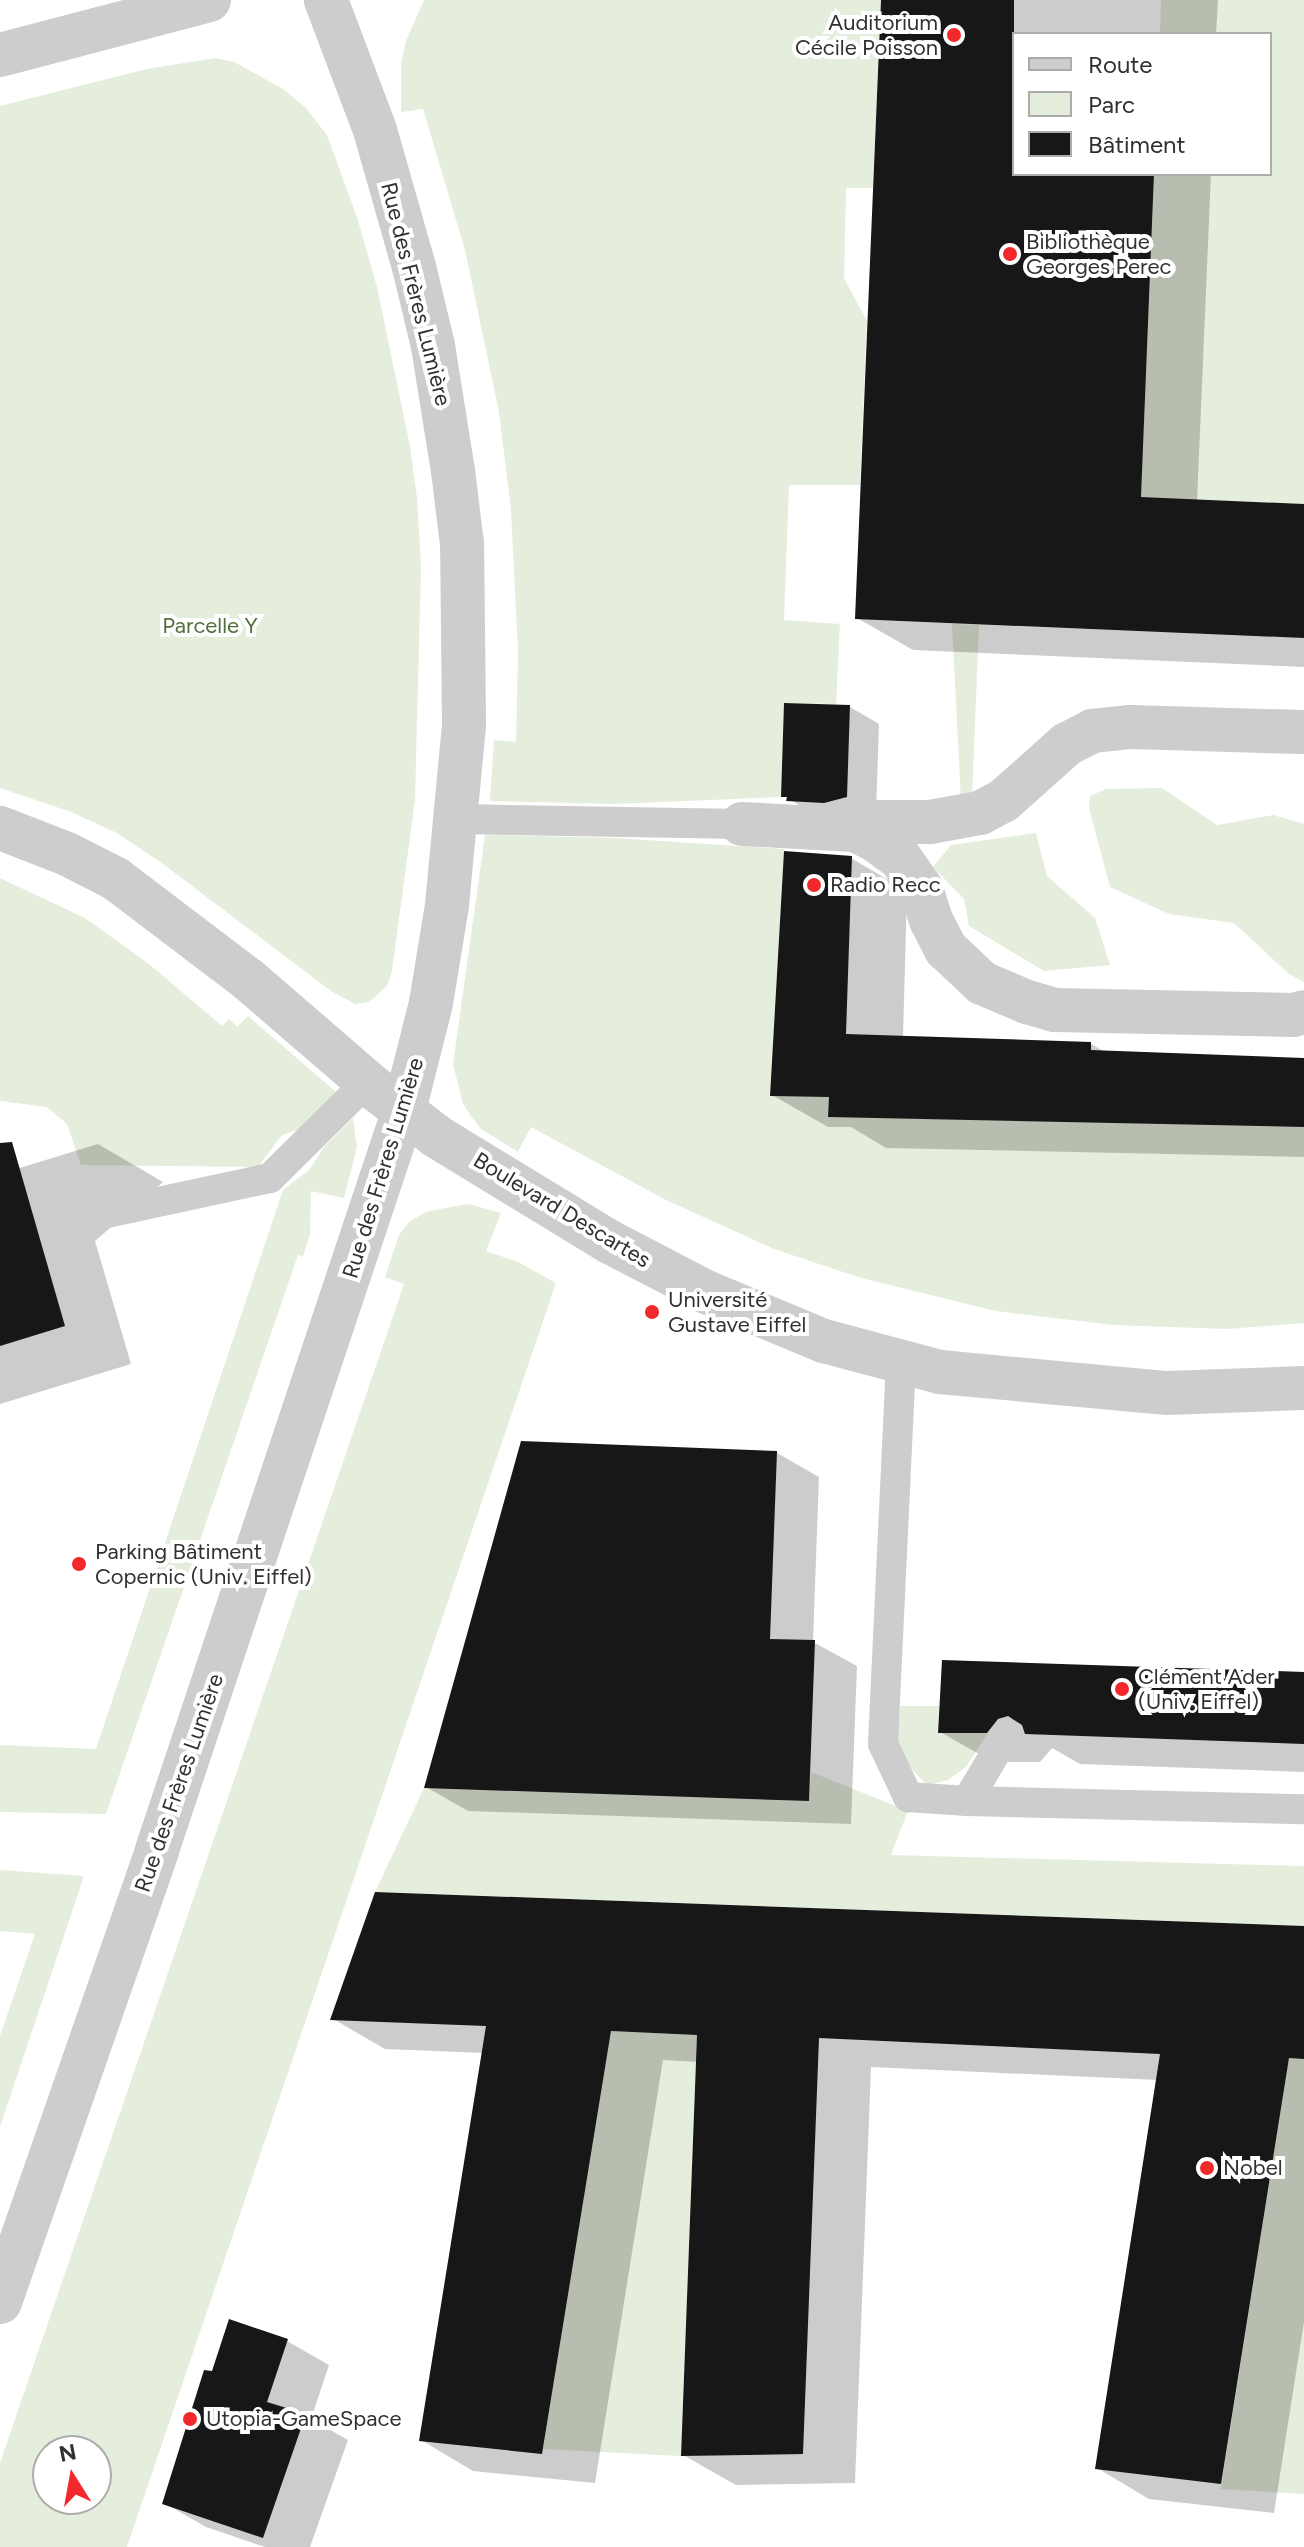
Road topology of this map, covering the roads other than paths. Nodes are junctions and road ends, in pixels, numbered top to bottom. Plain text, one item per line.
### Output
1 (209, 0) edge
2 (326, 0) edge
3 (0, 55) edge
4 (1304, 732) edge
5 (457, 819) junction
6 (742, 824) junction
7 (0, 828) edge
8 (1304, 1012) edge
9 (368, 1081) junction
10 (404, 1110) junction
11 (88, 1217) dead end
12 (901, 1362) junction
13 (1304, 1388) edge
14 (1007, 1734) dead end
15 (967, 1801) junction
16 (1304, 1809) edge
17 (0, 2302) edge

1 - 3 street
2 - 5 street, Rue des Frères Lumière
4 - 6 street
5 - 6 lane
5 - 10 street, Rue des Frères Lumière
6 - 8 street
7 - 9 street, Boulevard Descartes
9 - 10 street, Boulevard Descartes
9 - 11 lane
10 - 12 street, Boulevard Descartes
10 - 17 street, Rue des Frères Lumière
12 - 13 street, Boulevard Descartes
12 - 15 lane
14 - 15 lane
15 - 16 lane

